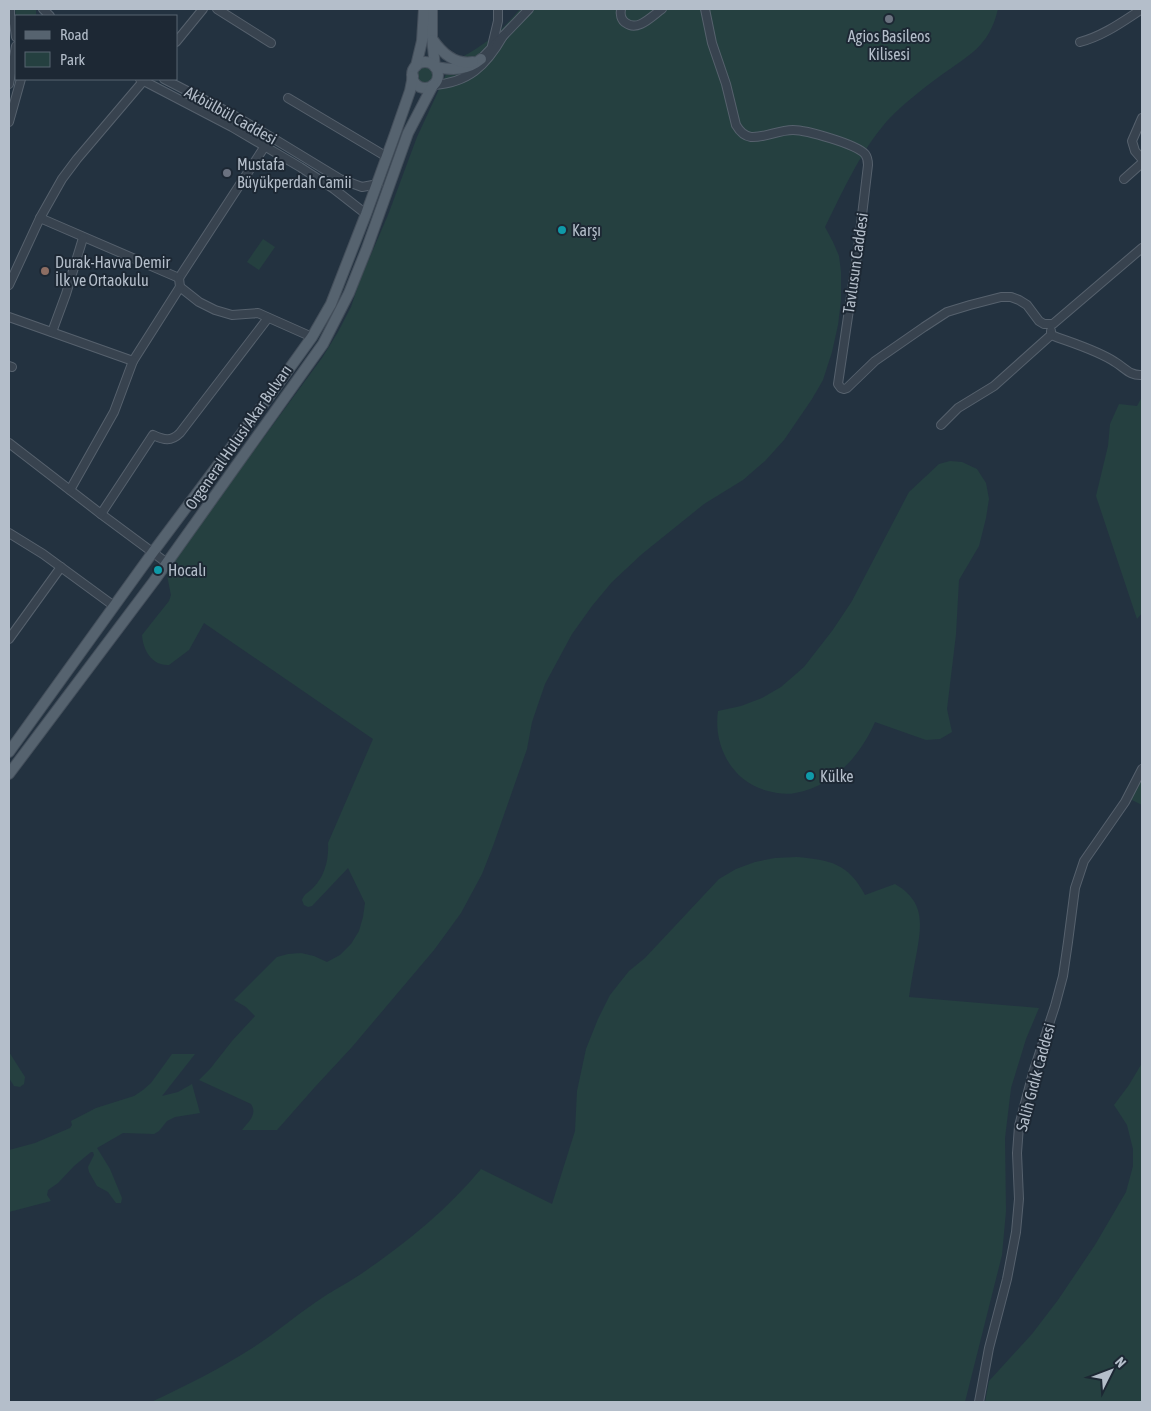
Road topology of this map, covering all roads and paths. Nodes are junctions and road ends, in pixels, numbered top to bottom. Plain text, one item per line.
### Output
1 (10, 9) edge
2 (203, 9) edge
3 (217, 9) edge
4 (424, 9) edge
5 (432, 9) edge
6 (498, 9) edge
7 (529, 9) edge
8 (621, 9) edge
9 (662, 9) edge
10 (705, 9) edge
11 (1142, 9) edge
12 (13, 22) edge
13 (503, 36) junction
14 (432, 37) junction
15 (178, 40) edge
16 (1080, 42) dead end
17 (271, 43) dead end
18 (491, 48) junction
19 (15, 51) edge
20 (480, 59) junction
21 (435, 67) junction
22 (414, 71) junction
23 (21, 80) edge
24 (142, 80) edge
25 (145, 80) edge
26 (166, 80) edge
27 (9, 84) edge
28 (434, 85) junction
29 (288, 98) dead end
30 (1142, 118) edge
31 (9, 122) edge
32 (265, 146) junction
33 (387, 157) junction
34 (1142, 159) edge
35 (1142, 163) edge
36 (1124, 179) dead end
37 (378, 184) junction
38 (366, 214) junction
39 (40, 218) junction
40 (83, 238) junction
41 (1142, 248) edge
42 (179, 278) junction
43 (9, 285) edge
44 (180, 287) junction
45 (9, 317) edge
46 (268, 318) junction
47 (1048, 324) junction
48 (52, 332) junction
49 (1051, 335) junction
50 (312, 337) junction
51 (133, 361) junction
52 (1142, 375) edge
53 (941, 425) dead end
54 (9, 443) edge
55 (70, 490) junction
56 (101, 514) junction
57 (9, 533) edge
58 (153, 552) junction
59 (167, 563) junction
60 (62, 567) junction
61 (114, 606) junction
62 (9, 639) edge
63 (9, 752) edge
64 (1142, 769) edge
65 (9, 774) edge
66 (979, 1402) edge

1 - 12 street
2 - 15 street
3 - 17 street
4 - 22 main road, Orgeneral Hulusi Akar Bulvarı
5 - 14 main road
6 - 18 street
7 - 13 street
8 - 9 street
10 - 47 street, Tavlusun Caddesi
11 - 16 street
13 - 18 street
13 - 28 street
14 - 20 main road
14 - 21 main road
18 - 20 street
19 - 27 street
20 - 21 main road
21 - 22 main road
21 - 28 main road
22 - 28 main road
22 - 33 main road, Orgeneral Hulusi Akar Bulvarı
23 - 31 street
24 - 39 street
25 - 32 street, Akbülbül Caddesi
26 - 37 street, Akbülbül Caddesi
28 - 59 main road, Orgeneral Hulusi Akar Bulvarı
29 - 33 street
30 - 34 street
32 - 38 street, Akbülbül Caddesi
32 - 42 street
33 - 37 main road, Orgeneral Hulusi Akar Bulvarı
35 - 36 street
37 - 38 main road, Orgeneral Hulusi Akar Bulvarı
38 - 50 main road, Orgeneral Hulusi Akar Bulvarı
39 - 40 street
39 - 43 street
40 - 42 street
40 - 48 street
41 - 47 street
42 - 44 street
44 - 46 street
44 - 51 street
45 - 48 street
46 - 50 street
46 - 56 street
47 - 49 street
48 - 51 street
49 - 52 street
49 - 53 street
50 - 58 main road, Orgeneral Hulusi Akar Bulvarı
51 - 55 street
54 - 55 street
55 - 56 street
56 - 58 street
57 - 60 street
58 - 59 street
58 - 61 main road, Orgeneral Hulusi Akar Bulvarı
59 - 65 main road, Orgeneral Hulusi Akar Bulvarı
60 - 61 street
60 - 62 street
61 - 63 main road, Orgeneral Hulusi Akar Bulvarı
64 - 66 street, Salih Gıdık Caddesi

